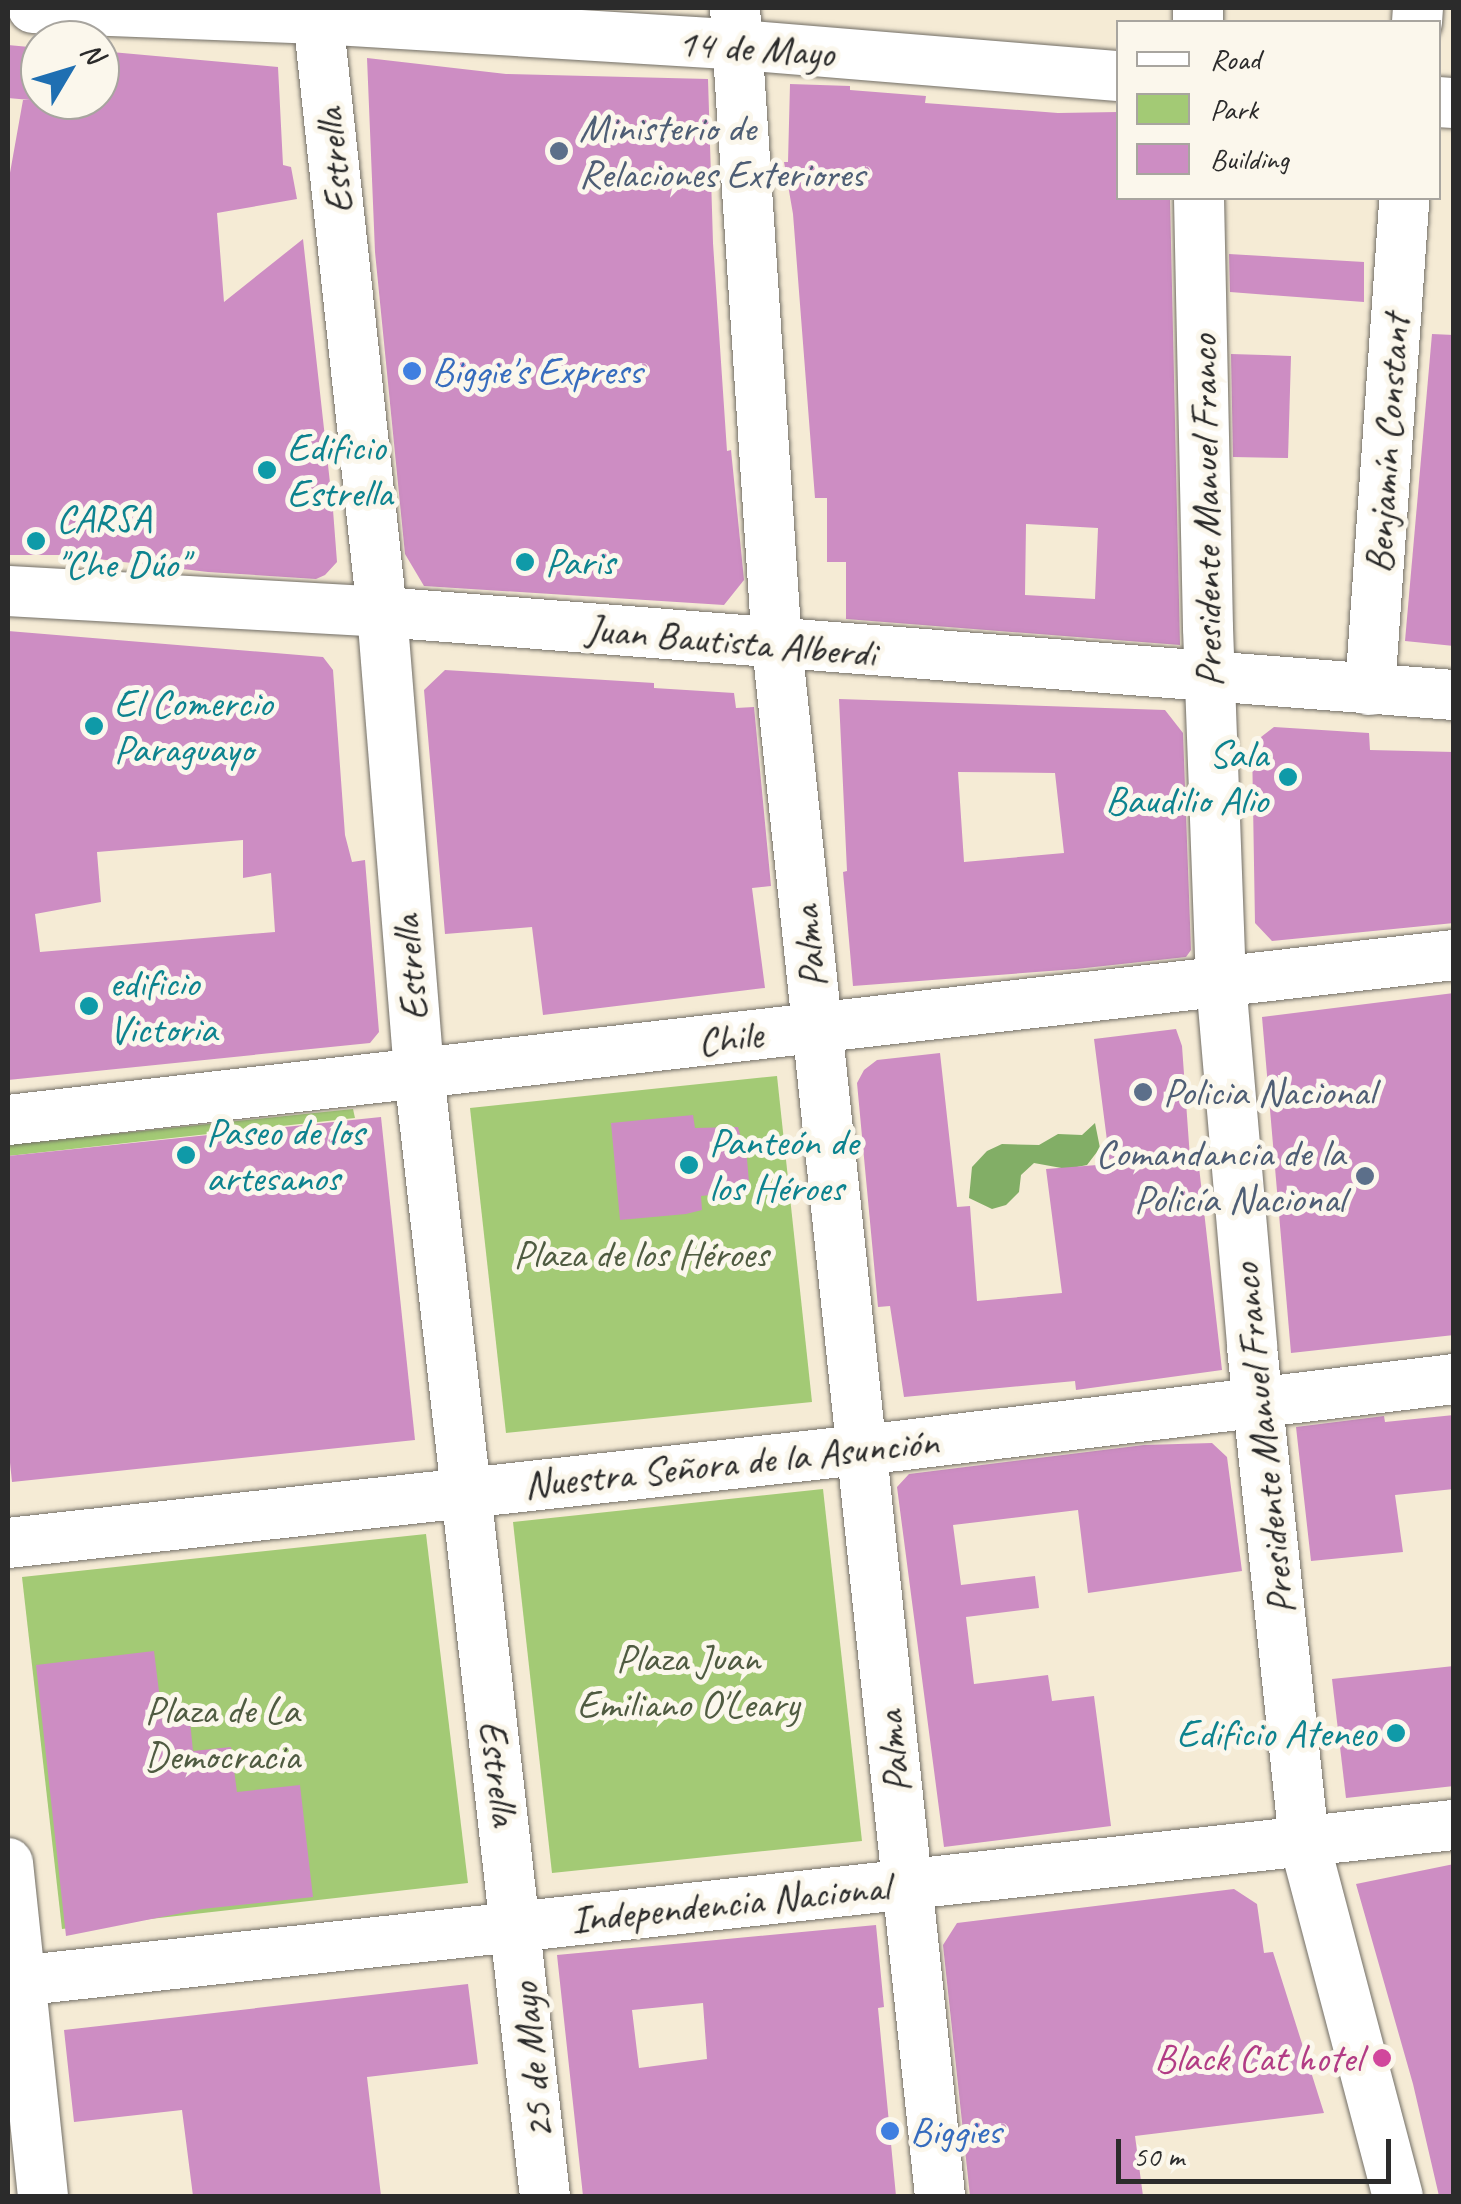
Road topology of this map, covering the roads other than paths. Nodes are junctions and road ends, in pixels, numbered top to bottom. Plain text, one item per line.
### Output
1 (33, 8) edge
2 (318, 13) edge
3 (737, 26) edge
4 (1116, 76) edge
5 (1199, 200) edge
6 (1404, 200) edge
7 (8, 591) edge
8 (382, 612) junction
9 (777, 645) junction
10 (1211, 679) junction
11 (1370, 690) junction
12 (1454, 695) edge
13 (1454, 955) edge
14 (1221, 982) junction
15 (818, 1028) junction
16 (420, 1073) junction
17 (8, 1120) edge
18 (1454, 1379) edge
19 (1258, 1401) junction
20 (860, 1448) junction
21 (464, 1492) junction
22 (8, 1543) edge
23 (1454, 1824) edge
24 (1304, 1841) junction
25 (8, 1863) edge
26 (914, 1883) junction
27 (518, 1926) junction
28 (14, 1981) edge
29 (43, 2196) edge
30 (545, 2196) edge
31 (940, 2196) edge
32 (1398, 2196) edge

1 - 2 street, 14 de Mayo
2 - 3 street, 14 de Mayo
2 - 8 street, Estrella
3 - 4 street, 14 de Mayo
3 - 9 street, Palma
5 - 10 street, Presidente Manuel Franco
6 - 11 street, Benjamín Constant
7 - 8 street, Juan Bautista Alberdi
8 - 9 street, Juan Bautista Alberdi
8 - 16 street, Estrella
9 - 10 street, Juan Bautista Alberdi
9 - 15 street, Palma
10 - 11 street, Juan Bautista Alberdi
10 - 14 street, Presidente Manuel Franco
11 - 12 street, Juan Bautista Alberdi
13 - 14 street, Chile
14 - 15 street, Chile
14 - 19 street, Presidente Manuel Franco
15 - 16 street, Chile
15 - 20 street, Palma
16 - 17 street, Chile
16 - 21 street, Estrella
18 - 19 street, Nuestra Señora de la Asunción
19 - 20 street, Nuestra Señora de la Asunción
19 - 24 street, Presidente Manuel Franco
20 - 21 street, Nuestra Señora de la Asunción
20 - 26 street, Palma
21 - 22 street, Nuestra Señora de la Asunción
21 - 27 street, Estrella
23 - 24 street, Independencia Nacional
24 - 26 street, Independencia Nacional
24 - 32 street, Presidente Manuel Franco
25 - 28 street
26 - 27 street, Independencia Nacional
26 - 31 street, Palma
27 - 28 street, Independencia Nacional
27 - 30 street, 25 de Mayo
28 - 29 street

